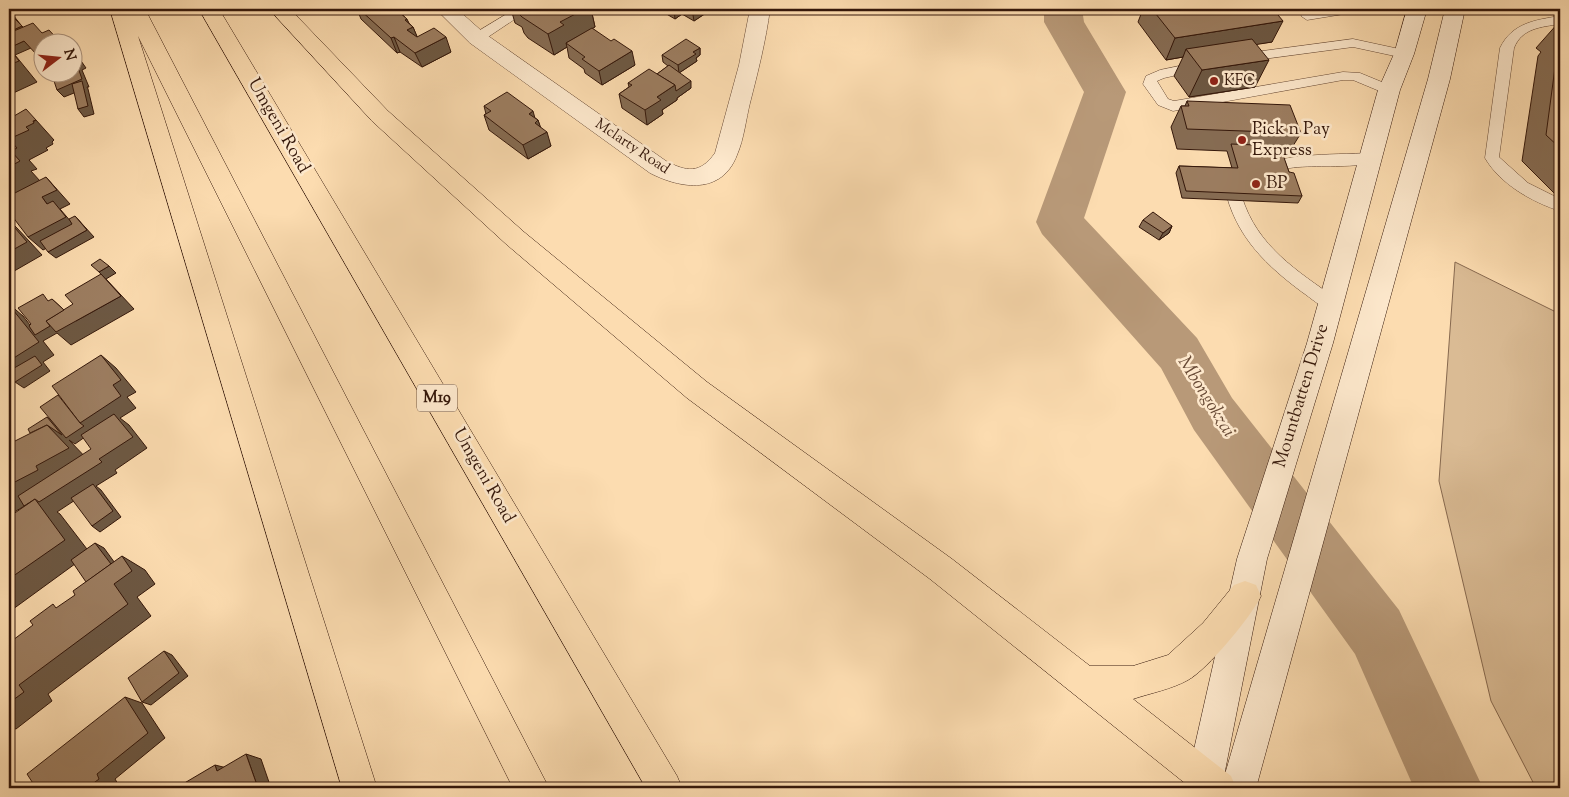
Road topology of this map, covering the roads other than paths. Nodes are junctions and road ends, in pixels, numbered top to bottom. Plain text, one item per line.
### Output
1 (120, 9) edge
2 (135, 9) edge
3 (209, 9) edge
4 (279, 9) edge
5 (446, 9) edge
6 (524, 9) edge
7 (760, 9) edge
8 (1350, 9) edge
9 (1412, 9) edge
10 (1455, 9) edge
11 (1307, 16) dead end
12 (1560, 20) edge
13 (477, 38) junction
14 (1404, 54) junction
15 (1231, 60) edge
16 (1212, 63) edge
17 (1389, 90) junction
18 (1370, 158) junction
19 (1560, 205) edge
20 (1331, 304) junction
21 (1245, 596) junction
22 (1086, 682) junction
23 (1210, 784) edge
24 (359, 788) edge
25 (532, 788) edge
26 (665, 788) edge
27 (1238, 788) edge

1 - 24 highway
2 - 25 highway
3 - 26 highway, Umgeni Road / M19
4 - 22 highway
5 - 13 main road, Mclarty Road
6 - 13 lane
7 - 13 main road, Mclarty Road
8 - 11 lane
9 - 14 main road, Mountbatten Drive
10 - 27 main road
12 - 19 lane
14 - 15 lane
14 - 17 main road, Mountbatten Drive
16 - 17 lane
17 - 18 main road, Mountbatten Drive
18 - 20 main road, Mountbatten Drive
18 - 20 lane
20 - 21 main road, Mountbatten Drive
21 - 22 highway
21 - 23 main road, Mountbatten Drive
22 - 23 highway

